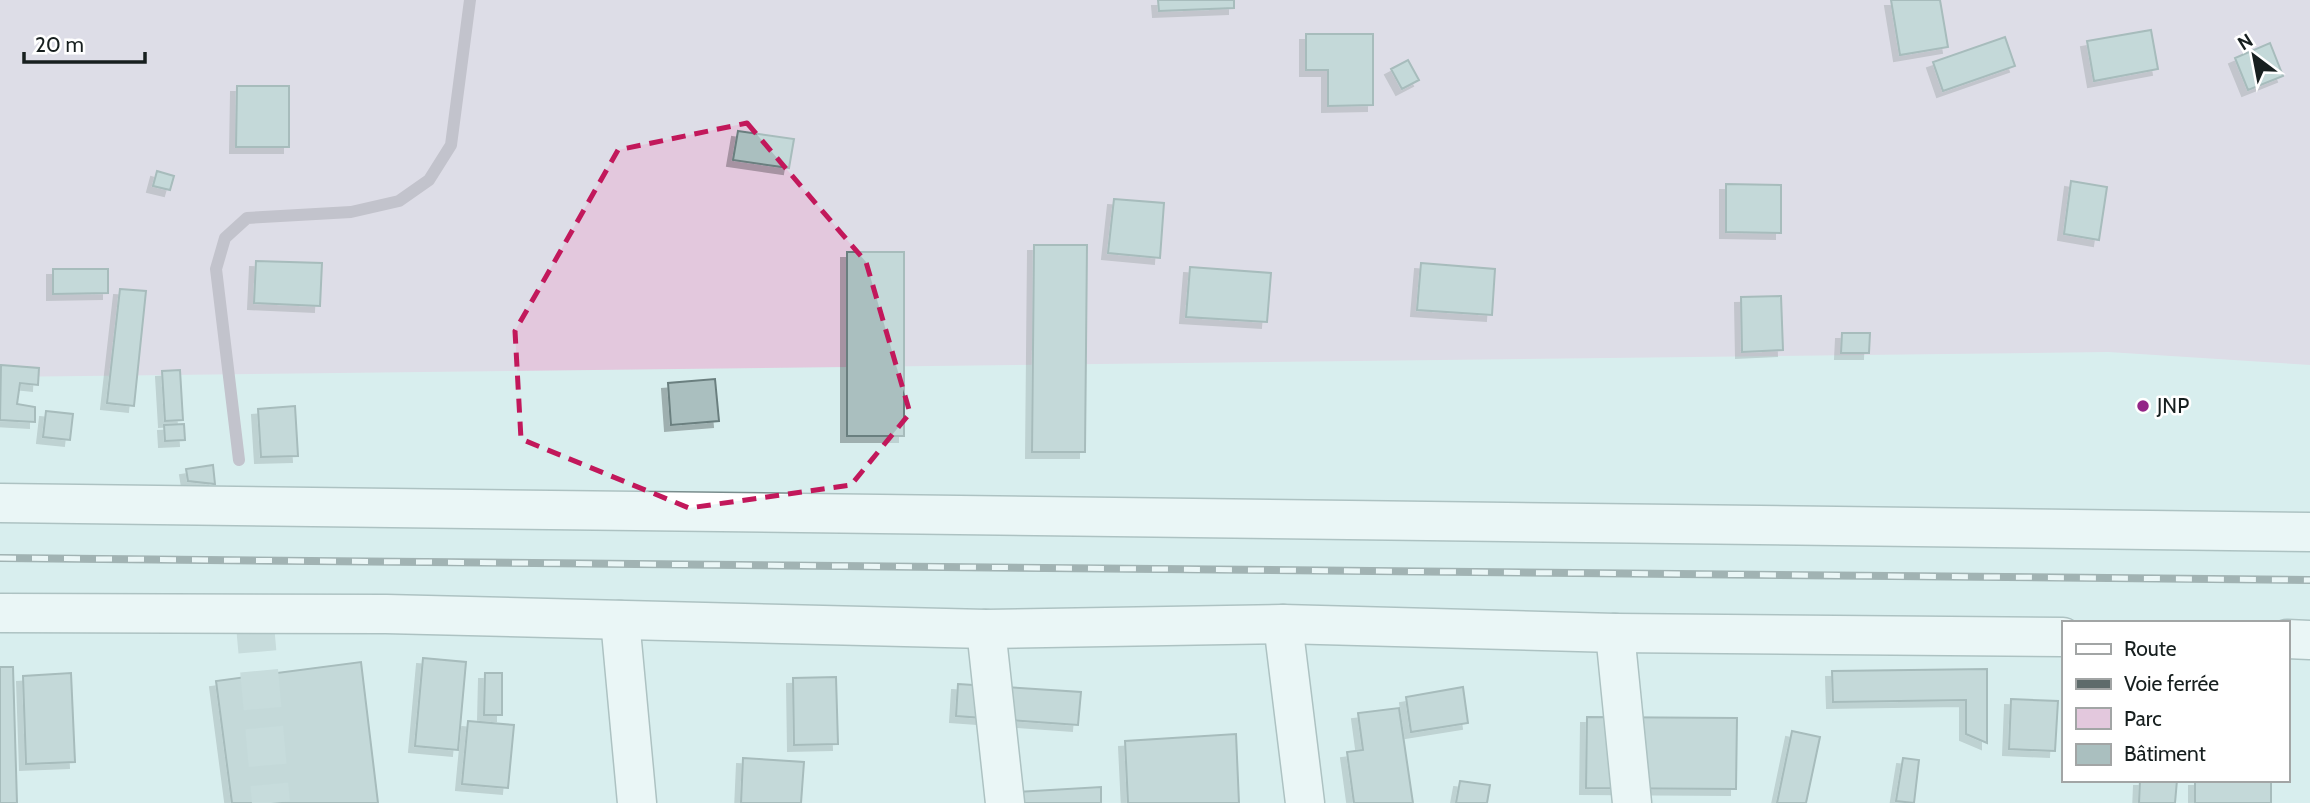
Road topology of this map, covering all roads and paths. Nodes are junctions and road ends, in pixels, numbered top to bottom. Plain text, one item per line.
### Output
1 (0, 503) edge
2 (2310, 532) edge
3 (0, 613) edge
4 (621, 620) junction
5 (1283, 624) junction
6 (986, 629) junction
7 (1615, 633) junction
8 (2062, 637) edge
9 (2289, 639) edge
10 (2310, 639) edge
11 (636, 803) edge
12 (1005, 803) edge
13 (1305, 803) edge
14 (1632, 803) edge

1 - 2 main road
3 - 4 main road
4 - 6 main road
4 - 11 main road
5 - 6 main road
5 - 7 main road
5 - 13 main road
6 - 12 main road
7 - 8 main road
7 - 14 main road
9 - 10 main road

